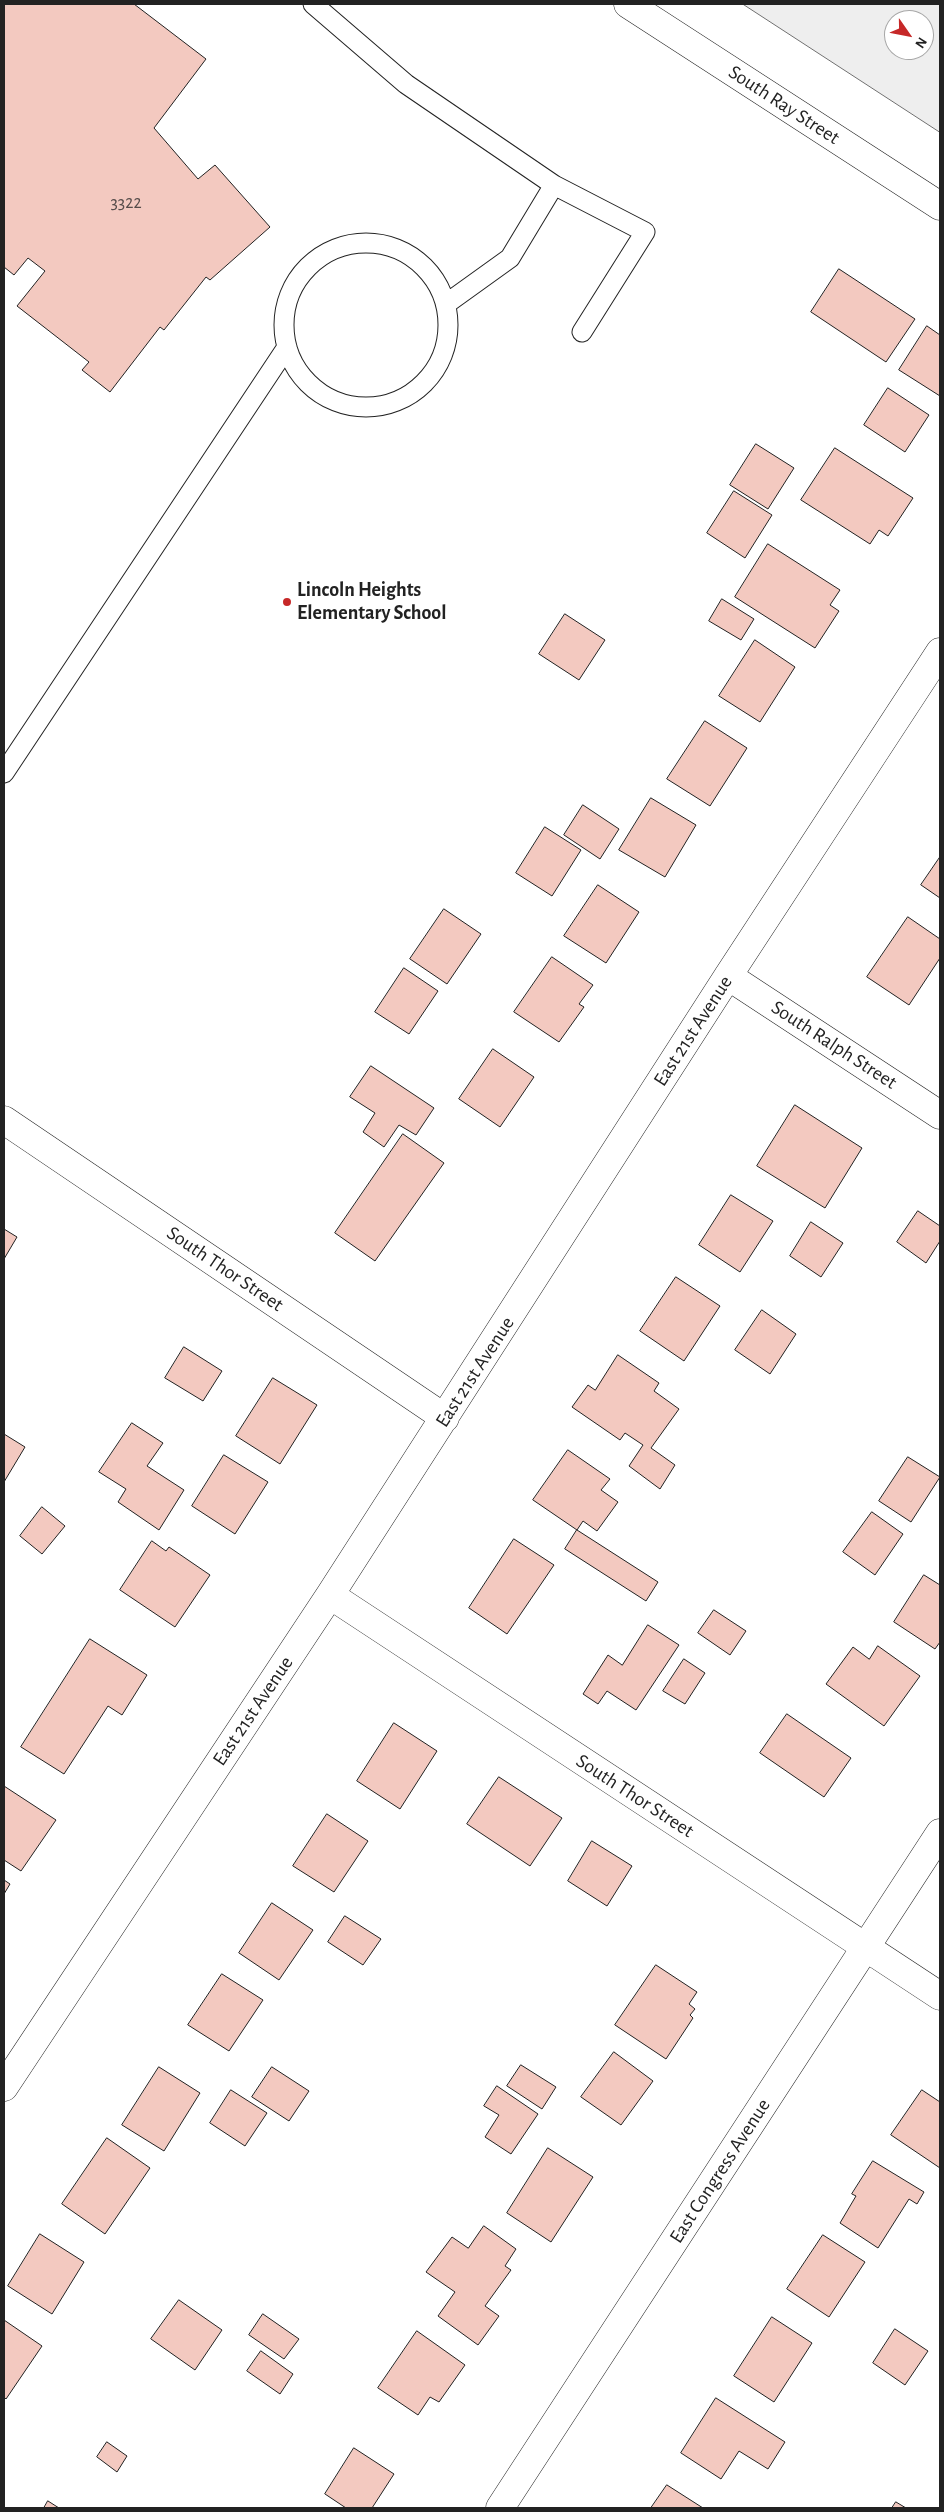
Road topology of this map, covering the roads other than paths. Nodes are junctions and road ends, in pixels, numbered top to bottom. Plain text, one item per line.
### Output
1 (313, 4) edge
2 (628, 4) edge
3 (554, 185) junction
4 (940, 206) edge
5 (446, 304) junction
6 (582, 332) dead end
7 (287, 346) junction
8 (940, 652) edge
9 (4, 773) edge
10 (728, 976) junction
11 (940, 1115) edge
12 (4, 1120) edge
13 (446, 1418) junction
14 (330, 1595) junction
15 (940, 1834) edge
16 (865, 1947) junction
17 (940, 1996) edge
18 (4, 2087) edge
19 (500, 2508) edge

1 - 3 lane
2 - 4 street, South Ray Street
3 - 5 lane
3 - 6 lane
5 - 7 lane
5 - 7 lane
7 - 9 lane
8 - 10 street, East 21st Avenue
10 - 11 street, South Ralph Street
10 - 13 street, East 21st Avenue
12 - 13 street, South Thor Street
13 - 14 street, East 21st Avenue
14 - 16 street, South Thor Street
14 - 18 street, East 21st Avenue
15 - 16 street, East Congress Avenue
16 - 17 street, South Thor Street
16 - 19 street, East Congress Avenue

